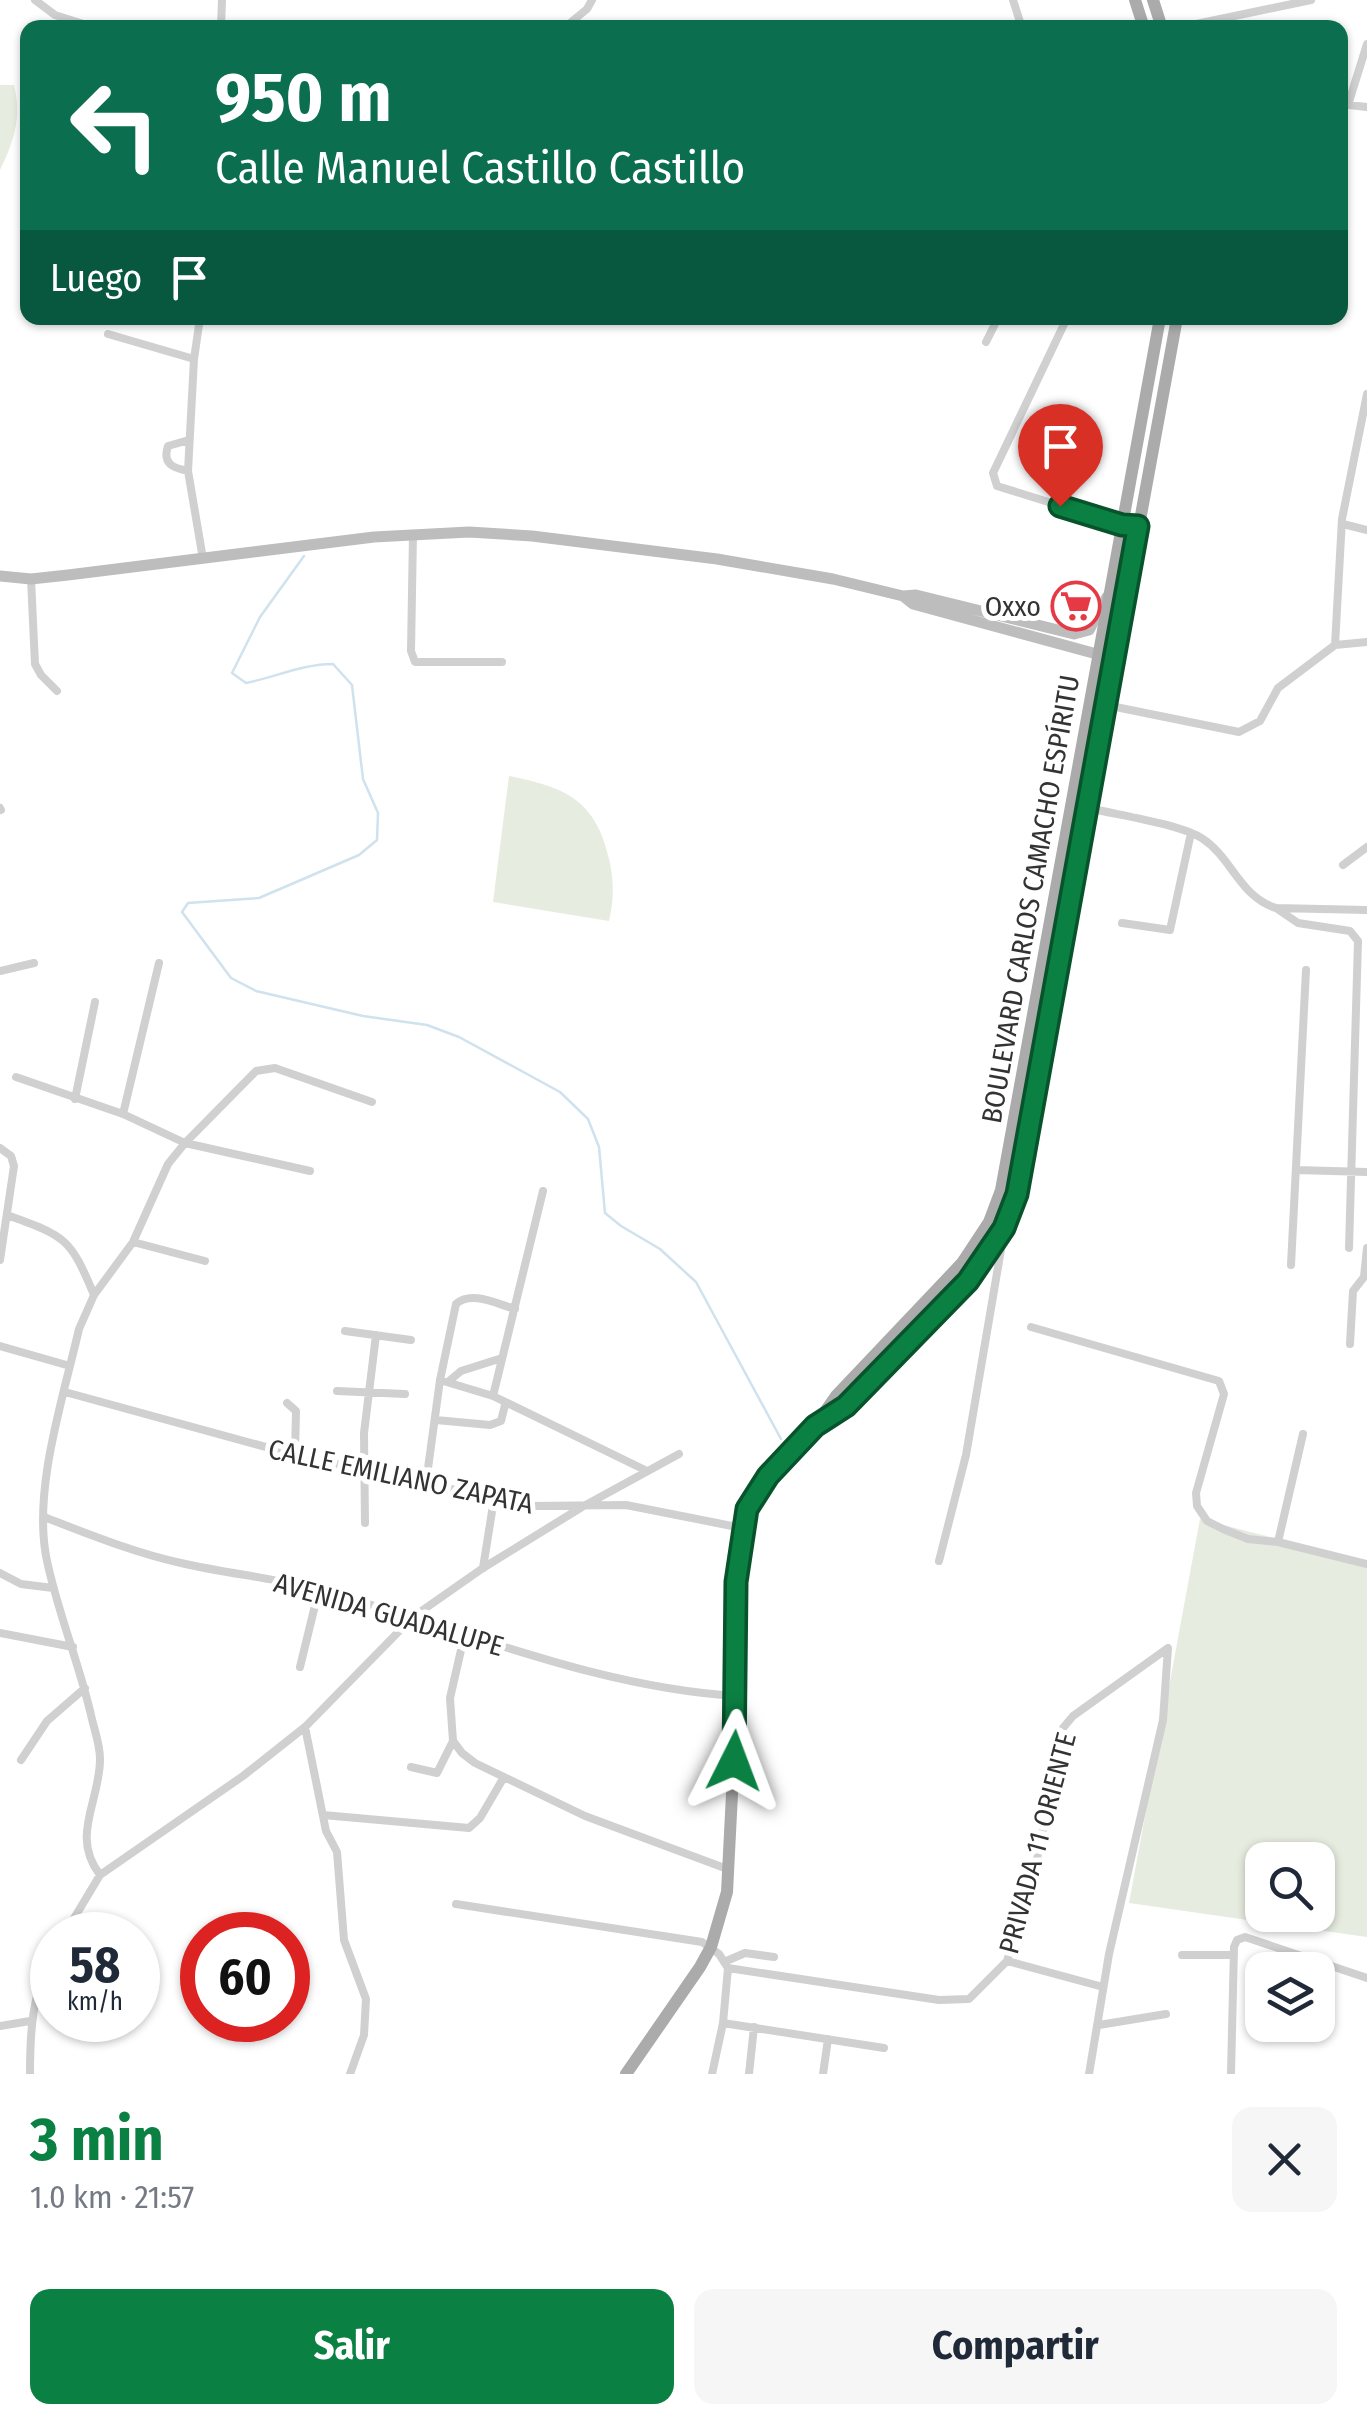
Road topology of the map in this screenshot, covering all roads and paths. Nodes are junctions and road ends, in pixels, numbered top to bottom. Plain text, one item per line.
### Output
1 (35, 0) edge
2 (592, 0) edge
3 (1311, 0) edge
4 (47, 4) edge
5 (80, 20) edge
6 (574, 20) edge
7 (1215, 20) edge
8 (1367, 44) edge
9 (1348, 94) edge
10 (199, 325) edge
11 (994, 325) edge
12 (1064, 325) edge
13 (1159, 325) edge
14 (1175, 325) edge
15 (108, 334) dead end
16 (986, 342) dead end
17 (194, 359) junction
18 (1367, 394) edge
19 (189, 440) junction
20 (188, 471) junction
21 (1342, 524) junction
22 (1122, 525) junction
23 (1138, 526) junction
24 (1367, 530) edge
25 (413, 534) junction
26 (203, 558) junction
27 (0, 576) edge
28 (31, 579) junction
29 (1109, 595) junction
30 (903, 596) junction
31 (1082, 634) junction
32 (1367, 642) edge
33 (1335, 645) junction
34 (1078, 651) junction
35 (1099, 656) junction
36 (1115, 658) junction
37 (502, 662) dead end
38 (58, 690) dead end
39 (1092, 702) junction
40 (1107, 705) junction
41 (1088, 808) junction
42 (1190, 833) junction
43 (1367, 847) edge
44 (1342, 865) dead end
45 (1276, 908) junction
46 (1367, 910) edge
47 (1122, 923) dead end
48 (34, 963) dead end
49 (159, 963) dead end
50 (1306, 970) dead end
51 (0, 971) edge
52 (94, 1002) dead end
53 (16, 1077) dead end
54 (75, 1100) junction
55 (372, 1102) dead end
56 (123, 1114) junction
57 (184, 1142) junction
58 (0, 1148) edge
59 (1296, 1170) junction
60 (310, 1172) dead end
61 (1350, 1172) junction
62 (1367, 1172) edge
63 (543, 1191) dead end
64 (6, 1215) junction
65 (1004, 1228) junction
66 (133, 1242) junction
67 (1349, 1248) dead end
68 (1367, 1248) edge
69 (0, 1260) edge
70 (205, 1262) dead end
71 (1290, 1266) dead end
72 (1366, 1277) edge
73 (94, 1295) junction
74 (515, 1309) junction
75 (1031, 1327) dead end
76 (344, 1331) dead end
77 (376, 1335) junction
78 (411, 1340) dead end
79 (1350, 1344) dead end
80 (0, 1346) edge
81 (502, 1358) junction
82 (70, 1366) junction
83 (444, 1381) junction
84 (337, 1390) dead end
85 (65, 1392) junction
86 (370, 1392) junction
87 (405, 1394) dead end
88 (493, 1396) junction
89 (287, 1402) dead end
90 (506, 1405) junction
91 (436, 1420) junction
92 (815, 1426) junction
93 (1304, 1434) dead end
94 (679, 1454) dead end
95 (294, 1455) junction
96 (365, 1470) junction
97 (645, 1470) junction
98 (426, 1483) junction
99 (494, 1499) junction
100 (582, 1507) junction
101 (44, 1518) junction
102 (366, 1523) dead end
103 (742, 1528) junction
104 (1278, 1542) junction
105 (939, 1561) dead end
106 (1367, 1564) edge
107 (484, 1568) junction
108 (0, 1573) edge
109 (54, 1588) junction
110 (319, 1589) junction
111 (413, 1617) junction
112 (0, 1633) edge
113 (464, 1637) junction
114 (73, 1648) junction
115 (300, 1666) dead end
116 (85, 1688) junction
117 (737, 1696) junction
118 (305, 1727) junction
119 (453, 1742) junction
120 (20, 1760) dead end
121 (411, 1767) dead end
122 (504, 1778) junction
123 (323, 1816) junction
124 (730, 1870) junction
125 (100, 1876) junction
126 (456, 1904) dead end
127 (78, 1912) edge
128 (711, 1947) junction
129 (1182, 1955) dead end
130 (1234, 1955) junction
131 (774, 1956) dead end
132 (1008, 1961) junction
133 (726, 1965) junction
134 (1367, 1978) edge
135 (1103, 1987) junction
136 (1166, 2014) dead end
137 (30, 2021) edge
138 (723, 2022) junction
139 (0, 2026) edge
140 (1098, 2026) junction
141 (754, 2027) junction
142 (828, 2039) junction
143 (30, 2042) edge
144 (884, 2048) dead end
145 (30, 2074) edge
146 (350, 2074) edge
147 (626, 2074) edge
148 (712, 2074) edge
149 (748, 2074) edge
150 (823, 2074) edge
151 (1089, 2074) edge
152 (1232, 2074) edge

1 - 4 street
2 - 6 street
3 - 7 street
4 - 5 street
8 - 9 street
10 - 17 street
11 - 16 street
12 - 22 street
13 - 22 main road, BOULEVARD CARLOS CAMACHO ESPÍRITU
14 - 23 main road, BOULEVARD CARLOS CAMACHO ESPÍRITU
15 - 17 street
17 - 19 street
18 - 21 street
19 - 20 street
19 - 20 street
20 - 26 street
21 - 24 street
21 - 33 street
22 - 23 street
22 - 29 main road, BOULEVARD CARLOS CAMACHO ESPÍRITU
23 - 36 main road, BOULEVARD CARLOS CAMACHO ESPÍRITU
25 - 26 main road
25 - 30 main road
25 - 37 street
26 - 28 main road
27 - 28 main road
28 - 38 street
29 - 31 main road
29 - 35 main road, BOULEVARD CARLOS CAMACHO ESPÍRITU
30 - 31 main road
30 - 34 main road
31 - 34 main road
32 - 33 street
33 - 40 street
34 - 35 main road
35 - 36 main road
35 - 39 main road, BOULEVARD CARLOS CAMACHO ESPÍRITU
36 - 40 main road, BOULEVARD CARLOS CAMACHO ESPÍRITU
39 - 40 street
39 - 92 main road, BOULEVARD CARLOS CAMACHO ESPÍRITU
40 - 41 main road, BOULEVARD CARLOS CAMACHO ESPÍRITU
41 - 42 street
41 - 65 main road, BOULEVARD CARLOS CAMACHO ESPÍRITU
42 - 45 street
42 - 47 street
43 - 44 street
45 - 46 street
45 - 61 street
48 - 51 street
49 - 56 street
50 - 59 street
52 - 54 street
53 - 54 street
54 - 56 street
55 - 57 street
56 - 57 street
57 - 60 street
57 - 66 street
58 - 64 street
59 - 61 street
59 - 71 street
61 - 62 street
61 - 67 street
63 - 74 street
64 - 69 street
64 - 73 street
65 - 92 main road, BOULEVARD CARLOS CAMACHO ESPÍRITU
65 - 105 street
66 - 70 street
66 - 73 street
68 - 72 street
72 - 79 street
73 - 82 street
74 - 81 street
74 - 83 street
75 - 104 street
76 - 77 street
77 - 78 street
77 - 86 street
80 - 82 street
81 - 83 street
81 - 88 street
82 - 85 street
83 - 88 street
83 - 91 street
84 - 86 street
85 - 95 street, CALLE EMILIANO ZAPATA
85 - 101 street
86 - 87 street
86 - 96 street
88 - 90 street
89 - 95 street
90 - 91 street
90 - 97 street
91 - 98 street
92 - 103 main road, BOULEVARD CARLOS CAMACHO ESPÍRITU
93 - 104 street
94 - 97 street
95 - 96 street, CALLE EMILIANO ZAPATA
96 - 98 street, CALLE EMILIANO ZAPATA
96 - 102 street
97 - 100 street
98 - 99 street, CALLE EMILIANO ZAPATA
99 - 100 street, CALLE EMILIANO ZAPATA
99 - 107 street
100 - 103 street, CALLE EMILIANO ZAPATA
100 - 107 street
101 - 109 street
101 - 110 street, AVENIDA GUADALUPE
103 - 117 main road, BOULEVARD CARLOS CAMACHO ESPÍRITU
104 - 106 street
107 - 111 street
108 - 109 street
109 - 114 street
110 - 111 street, AVENIDA GUADALUPE
110 - 115 street
111 - 113 street, AVENIDA GUADALUPE
111 - 118 street
112 - 114 street
113 - 117 street, AVENIDA GUADALUPE
113 - 119 street
114 - 116 street
116 - 120 street
116 - 125 street
117 - 124 main road, BOULEVARD CARLOS CAMACHO ESPÍRITU
118 - 123 street
118 - 125 street
119 - 121 street
119 - 122 street
122 - 123 street
122 - 124 street
123 - 146 street
124 - 128 main road, BOULEVARD CARLOS CAMACHO ESPÍRITU
125 - 127 street
126 - 128 street
128 - 133 street
128 - 147 main road, BOULEVARD CARLOS CAMACHO ESPÍRITU
129 - 130 street
130 - 134 street
130 - 152 street
131 - 133 street
132 - 133 street, PRIVADA 11 ORIENTE
132 - 135 street
132 - 135 street, PRIVADA 11 ORIENTE
133 - 138 street
135 - 140 street
136 - 140 street
137 - 139 street
138 - 141 street
138 - 148 street
140 - 151 street
141 - 142 street
141 - 149 street
142 - 144 street
142 - 150 street
143 - 145 street

